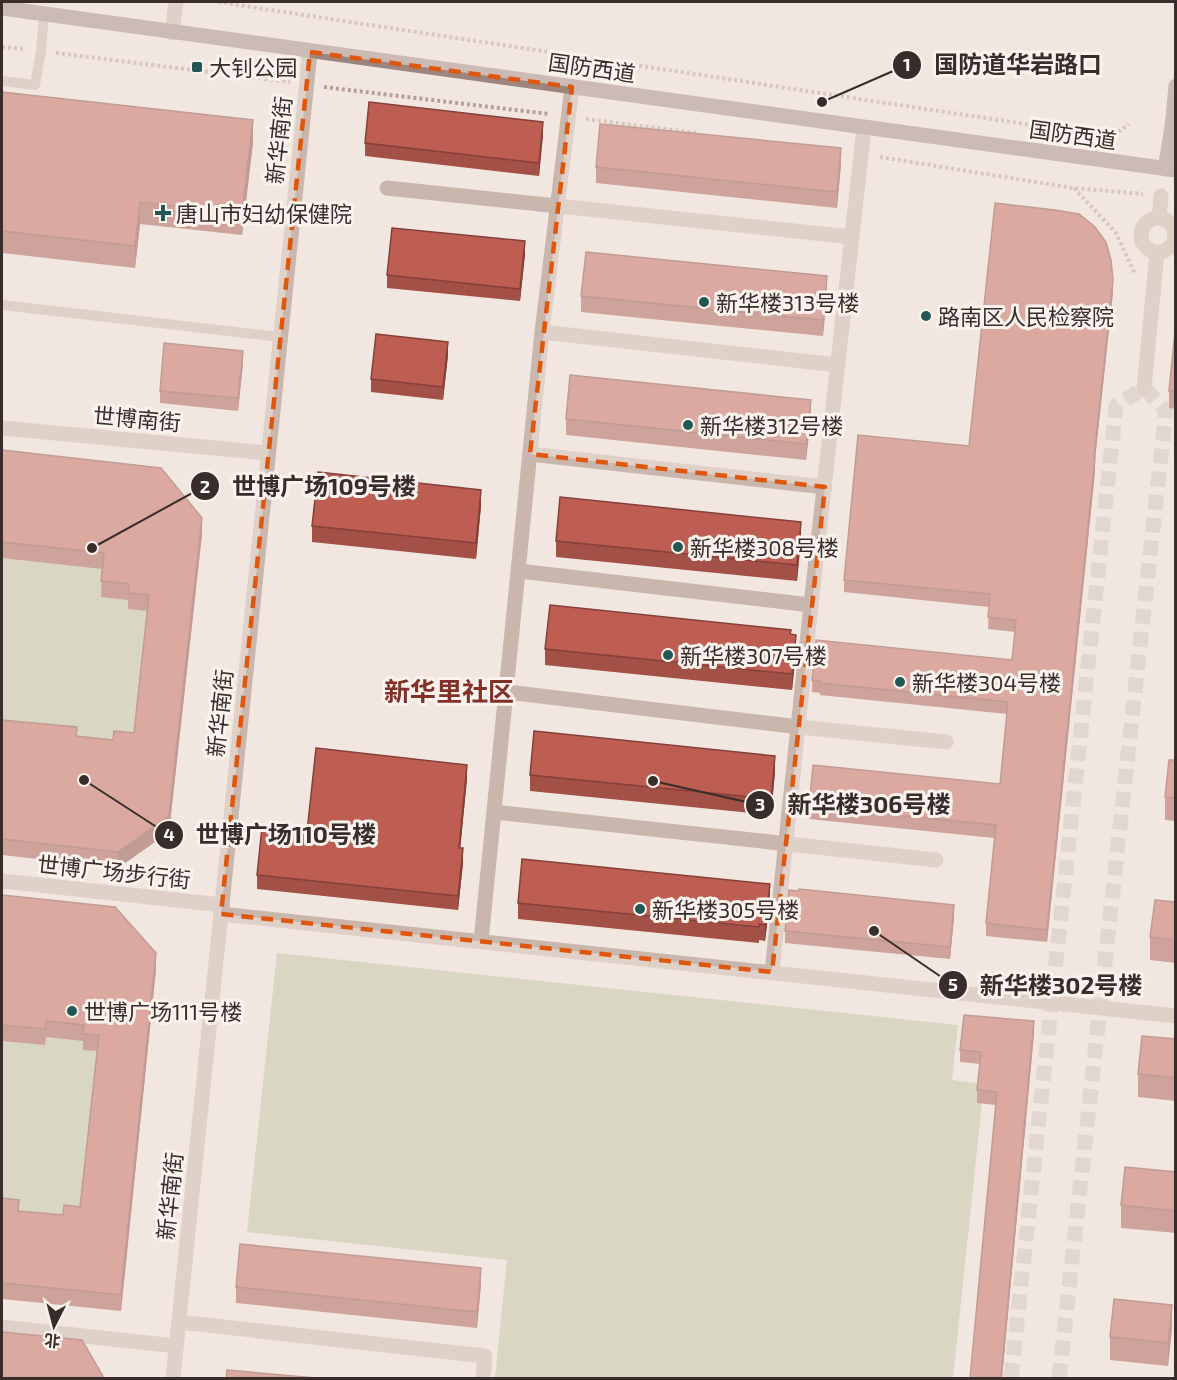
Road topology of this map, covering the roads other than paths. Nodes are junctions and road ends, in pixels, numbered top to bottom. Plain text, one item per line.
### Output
1 (176, 2) edge
2 (2, 9) edge
3 (44, 15) junction
4 (172, 33) junction
5 (310, 52) junction
6 (2, 81) edge
7 (1176, 86) edge
8 (572, 87) junction
9 (864, 128) junction
10 (1170, 169) edge
11 (387, 188) dead end
12 (1161, 196) road end
13 (558, 206) junction
14 (1159, 218) junction
15 (852, 237) junction
16 (1157, 253) junction
17 (2, 305) edge
18 (542, 332) junction
19 (280, 337) junction
20 (838, 366) junction
21 (1143, 388) dead end
22 (2, 428) edge
23 (268, 453) junction
24 (530, 453) junction
25 (825, 487) junction
26 (519, 571) junction
27 (811, 605) junction
28 (507, 692) junction
29 (799, 727) junction
30 (946, 742) dead end
31 (494, 812) junction
32 (786, 843) junction
33 (936, 860) dead end
34 (2, 881) edge
35 (221, 909) junction
36 (481, 941) junction
37 (772, 972) junction
38 (1176, 1016) edge
39 (178, 1322) junction
40 (2, 1328) edge
41 (176, 1346) junction
42 (173, 1378) edge
43 (483, 1378) edge

1 - 4 street
2 - 3 street, 国防西道
3 - 4 street, 国防西道
3 - 6 lane
4 - 5 street, 国防西道
5 - 8 street, 国防西道
5 - 19 street, 新华南街
7 - 10 street
8 - 9 street, 国防西道
8 - 13 street
9 - 10 street, 国防西道
9 - 15 street
11 - 13 street
12 - 14 street
13 - 15 street
13 - 18 street
14 - 16 street
14 - 16 street
15 - 20 street
16 - 21 street
17 - 19 lane
18 - 20 street
18 - 24 street
19 - 23 street, 新华南街
20 - 25 street
22 - 23 street, 世博南街
23 - 35 street, 新华南街
24 - 25 street
24 - 26 street
25 - 27 street
26 - 27 street
26 - 28 street
27 - 29 street
28 - 29 street
28 - 31 street
29 - 30 street
29 - 32 street
31 - 32 street
31 - 36 street
32 - 33 street
32 - 37 street
34 - 35 street, 世博广场步行街
35 - 36 street, 世博广场步行街
35 - 39 street, 新华南街
36 - 37 street, 世博广场步行街
37 - 38 street, 世博广场步行街
39 - 41 street, 新华南街
39 - 43 street
40 - 41 street
41 - 42 street, 新华南街

